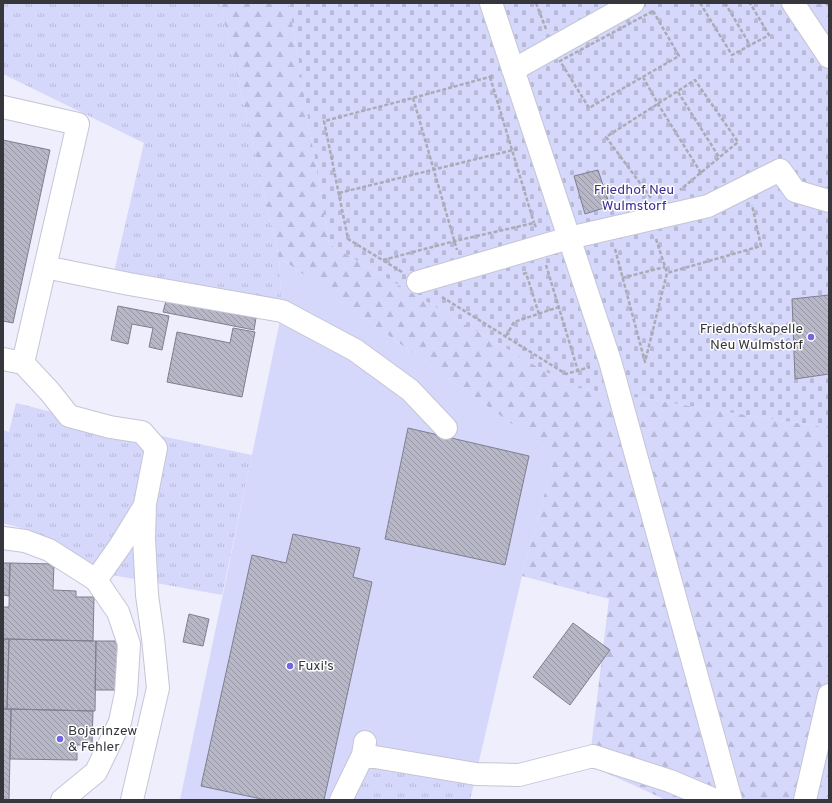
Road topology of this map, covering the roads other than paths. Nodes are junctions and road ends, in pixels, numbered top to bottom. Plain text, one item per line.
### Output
1 (491, 3) edge
2 (633, 3) edge
3 (793, 3) edge
4 (829, 57) edge
5 (513, 70) junction
6 (3, 107) edge
7 (829, 201) edge
8 (569, 238) junction
9 (45, 267) junction
10 (418, 282) road end
11 (13, 361) edge
12 (446, 428) dead end
13 (146, 504) junction
14 (3, 538) edge
15 (96, 580) junction
16 (829, 695) edge
17 (71, 799) edge
18 (132, 800) edge
19 (341, 800) edge
20 (715, 800) edge
21 (731, 800) edge
22 (805, 800) edge

1 - 5 street
2 - 5 street
3 - 4 street
5 - 8 street
6 - 9 street
7 - 8 street
8 - 10 street
8 - 21 street
9 - 11 street
9 - 12 street
11 - 13 street
13 - 15 street
13 - 18 street
14 - 15 street
15 - 17 street
16 - 22 street
19 - 20 street

